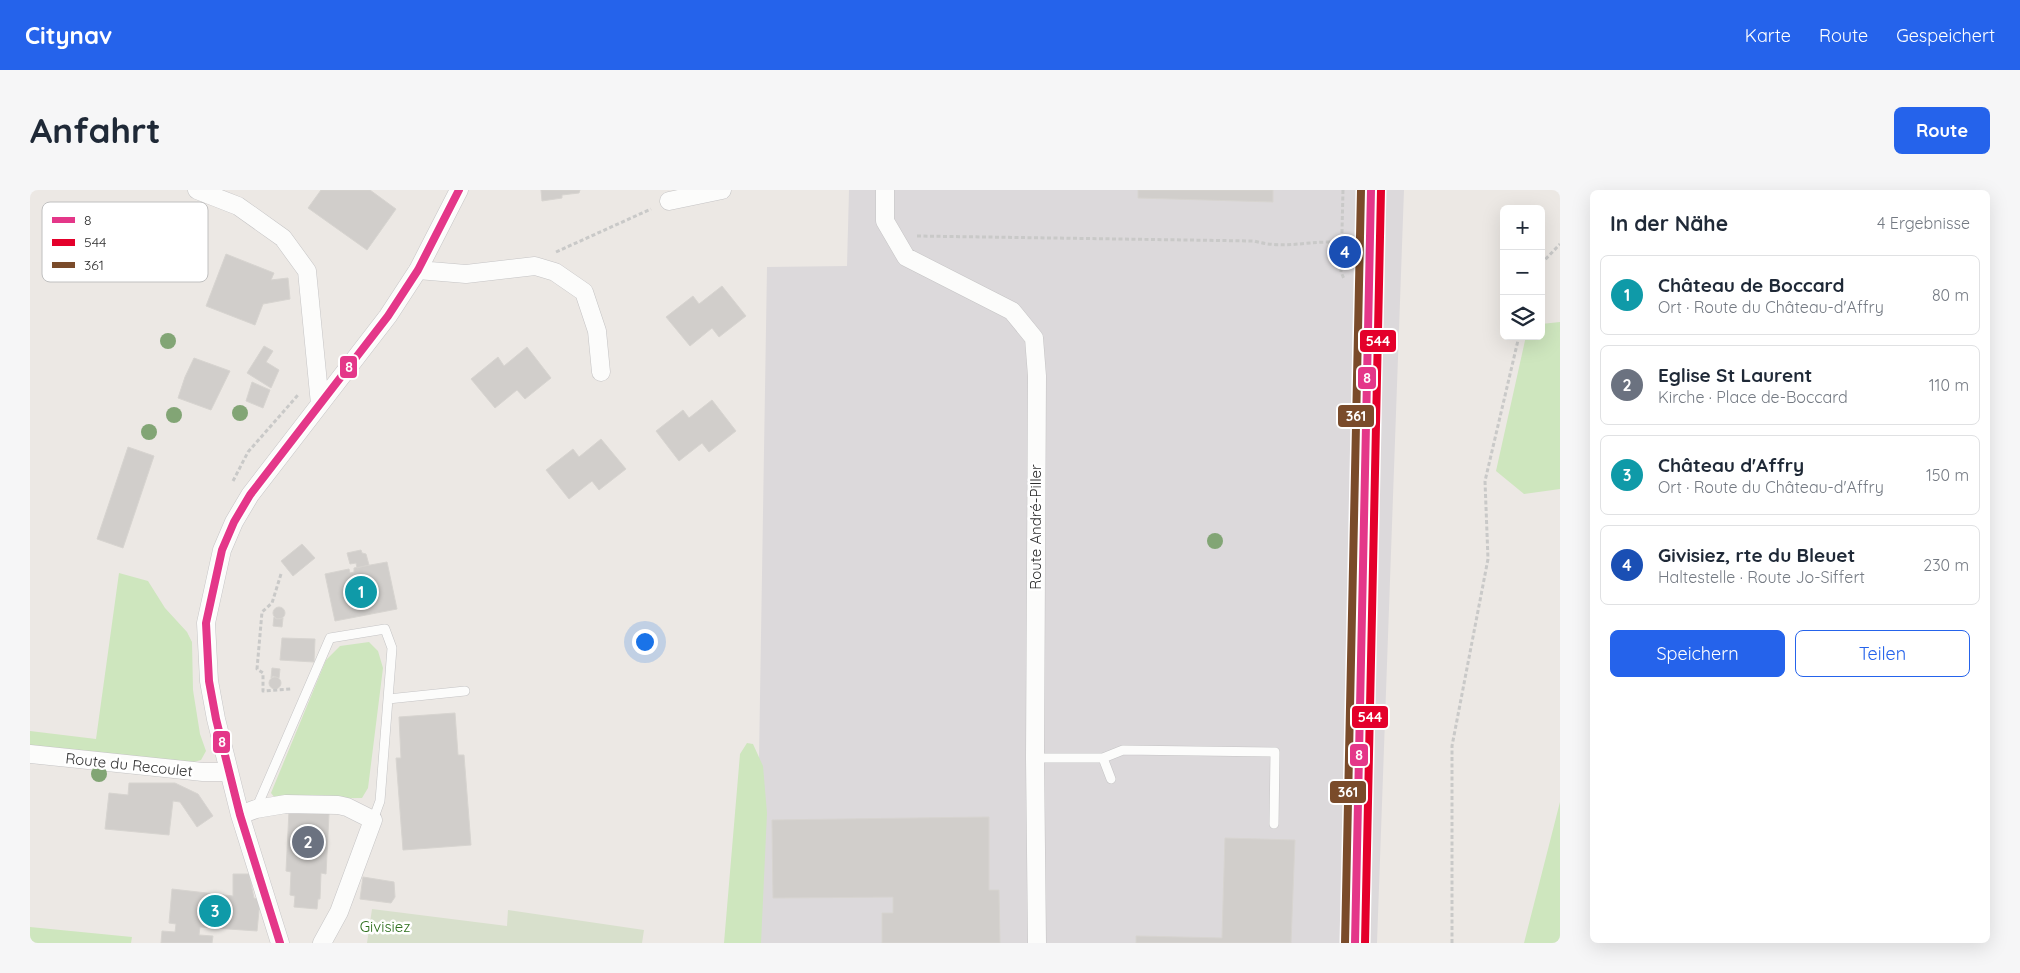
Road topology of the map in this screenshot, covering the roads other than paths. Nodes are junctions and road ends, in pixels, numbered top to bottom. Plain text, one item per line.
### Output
1 (197, 190) edge
2 (460, 190) edge
3 (722, 190) edge
4 (885, 190) edge
5 (1371, 190) edge
6 (669, 201) road end
7 (418, 270) junction
8 (601, 372) dead end
9 (320, 404) junction
10 (465, 691) dead end
11 (388, 699) junction
12 (30, 754) edge
13 (1035, 758) junction
14 (1103, 758) junction
15 (229, 772) junction
16 (1111, 779) dead end
17 (248, 812) junction
18 (373, 820) junction
19 (1274, 824) dead end
20 (280, 943) edge
21 (322, 943) edge
22 (1037, 943) edge
23 (1355, 943) edge

1 - 9 street
2 - 7 street
3 - 6 street
4 - 13 street, Route André-Piller
5 - 23 main road
7 - 8 street
7 - 9 street
9 - 15 street
10 - 11 lane
11 - 17 lane
11 - 18 lane
12 - 15 street, Route du Recoulet
13 - 14 lane
13 - 22 street, Route André-Piller
14 - 16 lane
14 - 19 lane
15 - 17 street
17 - 18 street
17 - 20 street
18 - 21 street

